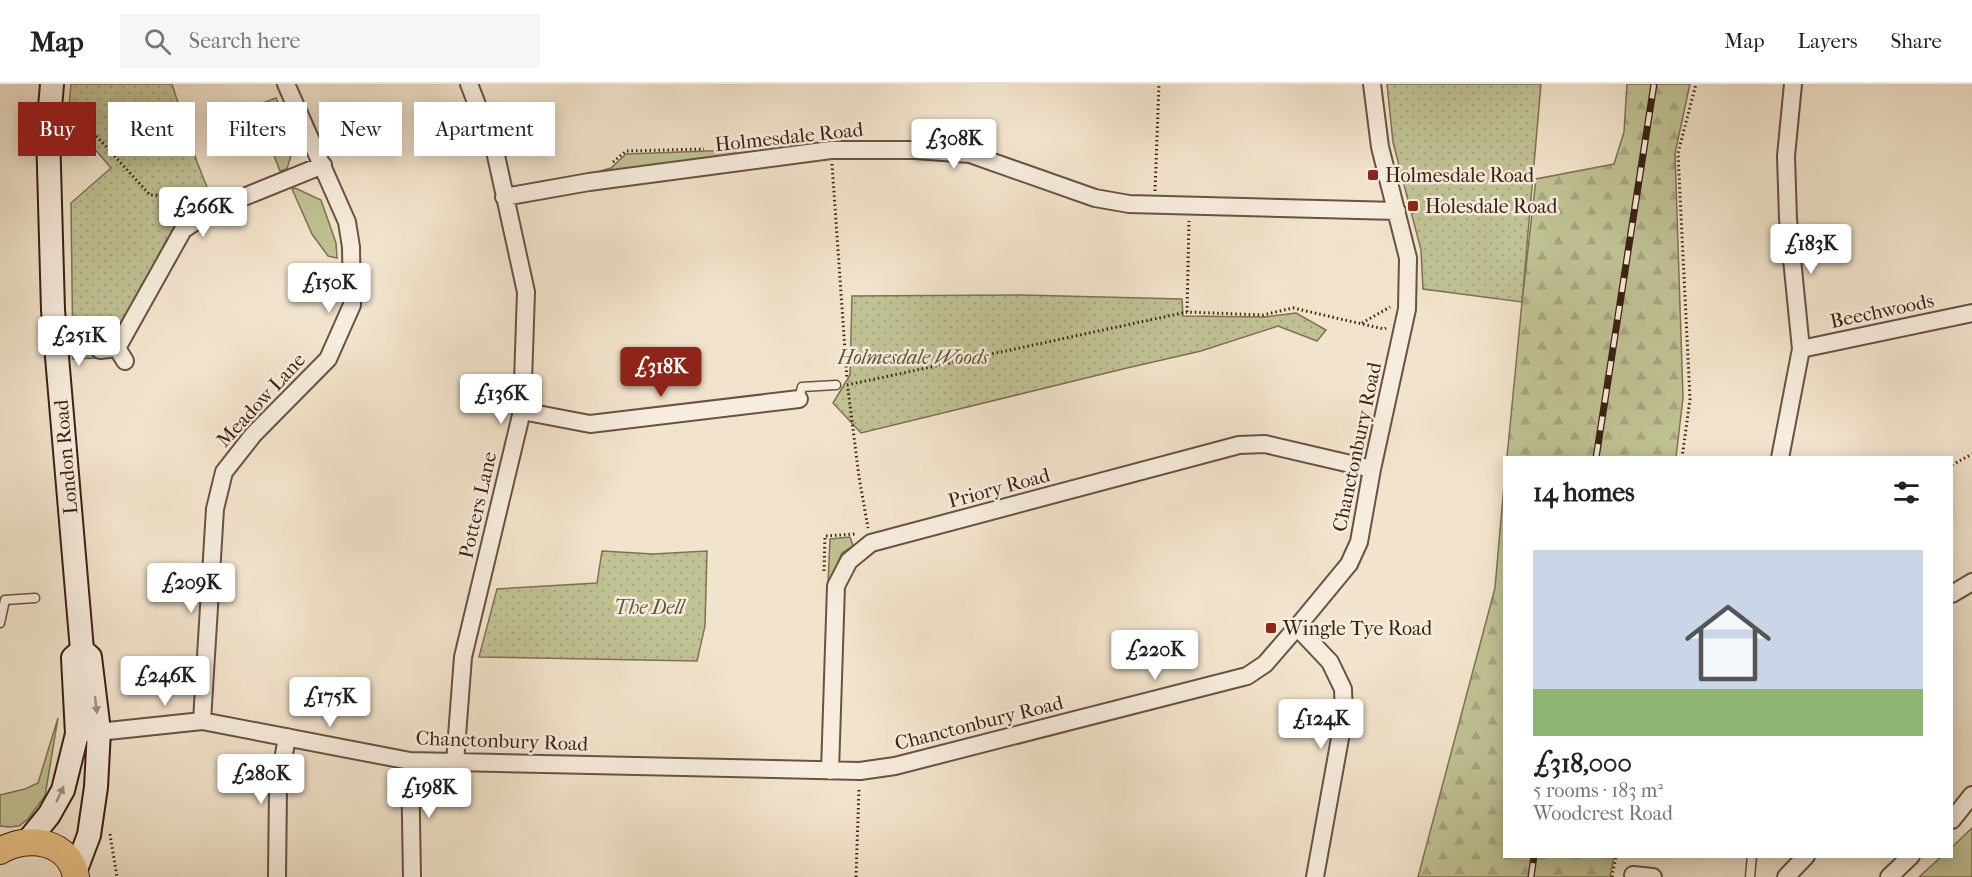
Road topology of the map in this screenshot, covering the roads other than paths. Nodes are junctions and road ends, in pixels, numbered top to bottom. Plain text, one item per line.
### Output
1 (286, 84) edge
2 (469, 84) edge
3 (1372, 84) edge
4 (1793, 84) edge
5 (52, 86) edge
6 (322, 165) junction
7 (504, 197) junction
8 (1397, 211) junction
9 (1972, 313) edge
10 (1801, 349) junction
11 (114, 353) dead end
12 (836, 385) road end
13 (799, 399) joint
14 (522, 411) junction
15 (1780, 456) edge
16 (1372, 469) junction
17 (1972, 582) edge
18 (1953, 593) edge
19 (35, 598) dead end
20 (0, 623) edge
21 (1297, 627) junction
22 (82, 650) junction
23 (202, 722) junction
24 (99, 731) junction
25 (76, 734) junction
26 (287, 737) junction
27 (410, 761) junction
28 (455, 762) junction
29 (830, 771) junction
30 (1972, 795) edge
31 (1953, 819) edge
32 (10, 844) edge
33 (1752, 858) edge
34 (1804, 858) edge
35 (1909, 858) edge
36 (76, 874) edge
37 (1633, 874) dead end
38 (277, 877) edge
39 (412, 877) edge
40 (1316, 877) edge
41 (1653, 877) edge
42 (1750, 877) edge
43 (1786, 877) edge
44 (1889, 877) edge

1 - 6 street, Meadow Lane
2 - 7 street, Potters Lane
3 - 8 street, Chanctonbury Road
4 - 10 street
5 - 22 main road, London Road
6 - 11 street
6 - 23 street, Meadow Lane
7 - 8 street, Holmesdale Road
7 - 14 street, Potters Lane
8 - 16 street, Chanctonbury Road
9 - 10 street, Beechwoods
10 - 15 street
12 - 13 lane
13 - 14 street
14 - 28 street, Potters Lane
16 - 21 street, Chanctonbury Road
16 - 29 street, Priory Road
17 - 18 street
19 - 20 lane
21 - 29 street, Chanctonbury Road
21 - 40 street
22 -> 24 main road, London Road
22 - 25 main road, London Road
23 - 24 street, Chanctonbury Road
23 - 26 street, Chanctonbury Road
24 - 25 street, Chanctonbury Road
24 - 36 main road, London Road
32 -> 25 main road, London Road
26 - 27 street, Chanctonbury Road
26 - 38 street
27 - 28 street, Chanctonbury Road
27 - 39 street
28 - 29 street, Chanctonbury Road
30 - 31 street
32 - 36 main road, London Road
33 - 42 lane
34 - 43 street
35 - 44 street
37 - 41 street

